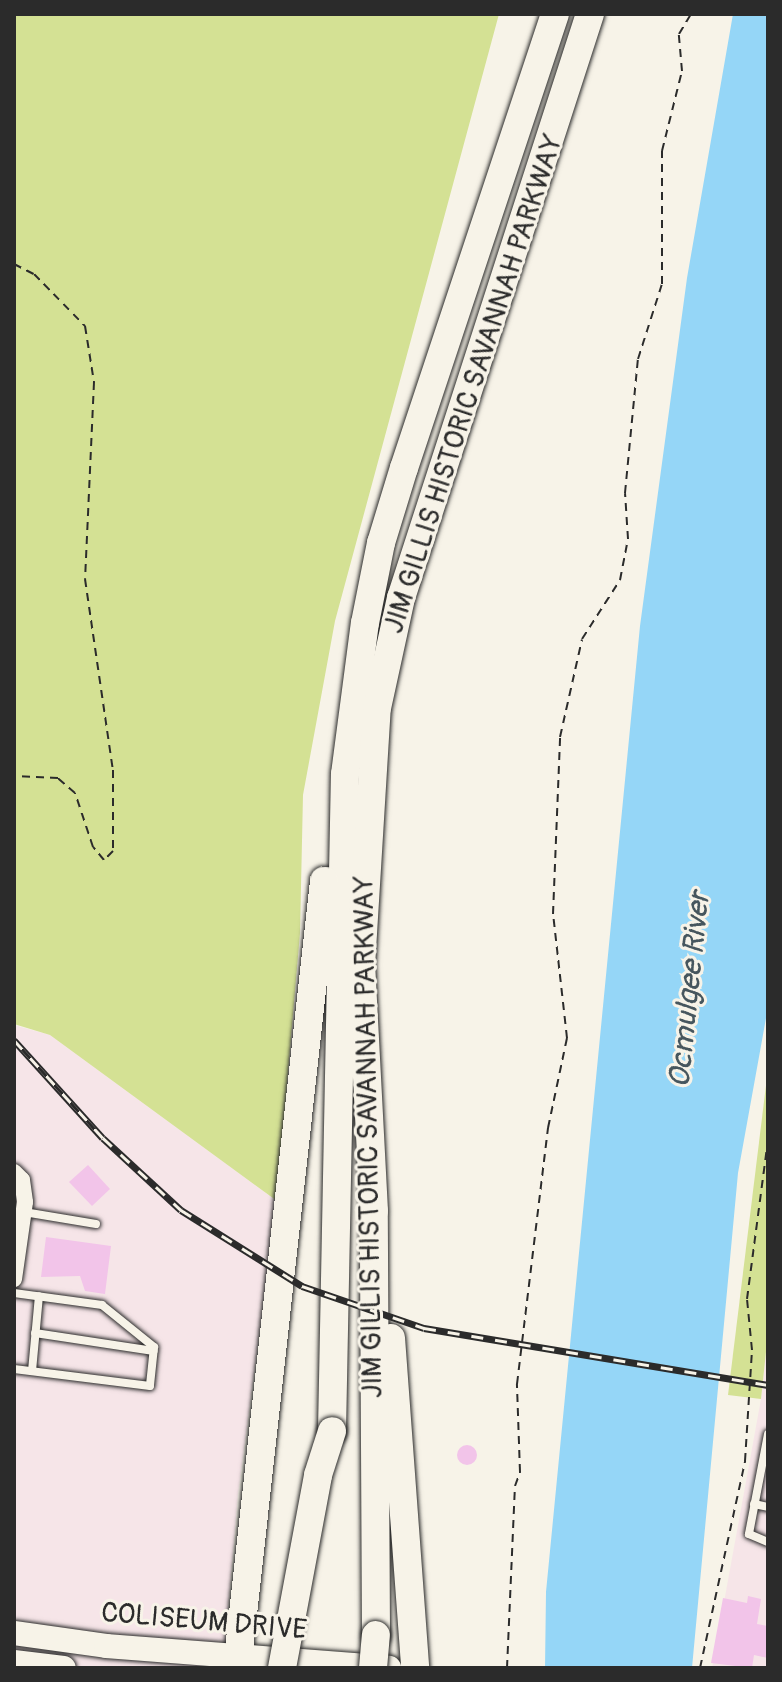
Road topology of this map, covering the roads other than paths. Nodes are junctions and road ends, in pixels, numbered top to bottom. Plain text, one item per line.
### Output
1 (555, 14) edge
2 (590, 14) edge
3 (345, 774) junction
4 (14, 1172) edge
5 (374, 1211) junction
6 (24, 1212) junction
7 (96, 1224) dead end
8 (14, 1279) edge
9 (14, 1293) edge
10 (39, 1296) junction
11 (35, 1333) junction
12 (154, 1351) junction
13 (14, 1369) edge
14 (32, 1371) junction
15 (768, 1434) edge
16 (765, 1467) edge
17 (754, 1504) junction
18 (768, 1507) edge
19 (768, 1542) edge
20 (14, 1633) edge
21 (237, 1661) edge
22 (14, 1662) edge
23 (64, 1668) edge
24 (282, 1668) edge
25 (373, 1668) edge
26 (389, 1668) edge
27 (415, 1668) edge

1 - 3 highway, JIM GILLIS HISTORIC SAVANNAH PARKWAY
2 - 5 highway, JIM GILLIS HISTORIC SAVANNAH PARKWAY
3 - 21 highway
3 - 24 highway, JIM GILLIS HISTORIC SAVANNAH PARKWAY, bridge
4 - 6 street
5 - 25 highway, JIM GILLIS HISTORIC SAVANNAH PARKWAY, bridge
5 - 27 highway
6 - 7 lane
6 - 8 street
9 - 10 lane
10 - 11 lane
10 - 12 lane
11 - 12 lane
11 - 14 lane
12 - 14 lane
13 - 14 lane
15 - 16 lane
16 - 17 lane
17 - 18 lane
17 - 19 lane
20 - 21 main road, COLISEUM DRIVE
21 - 26 main road, COLISEUM DRIVE
22 - 23 main road

